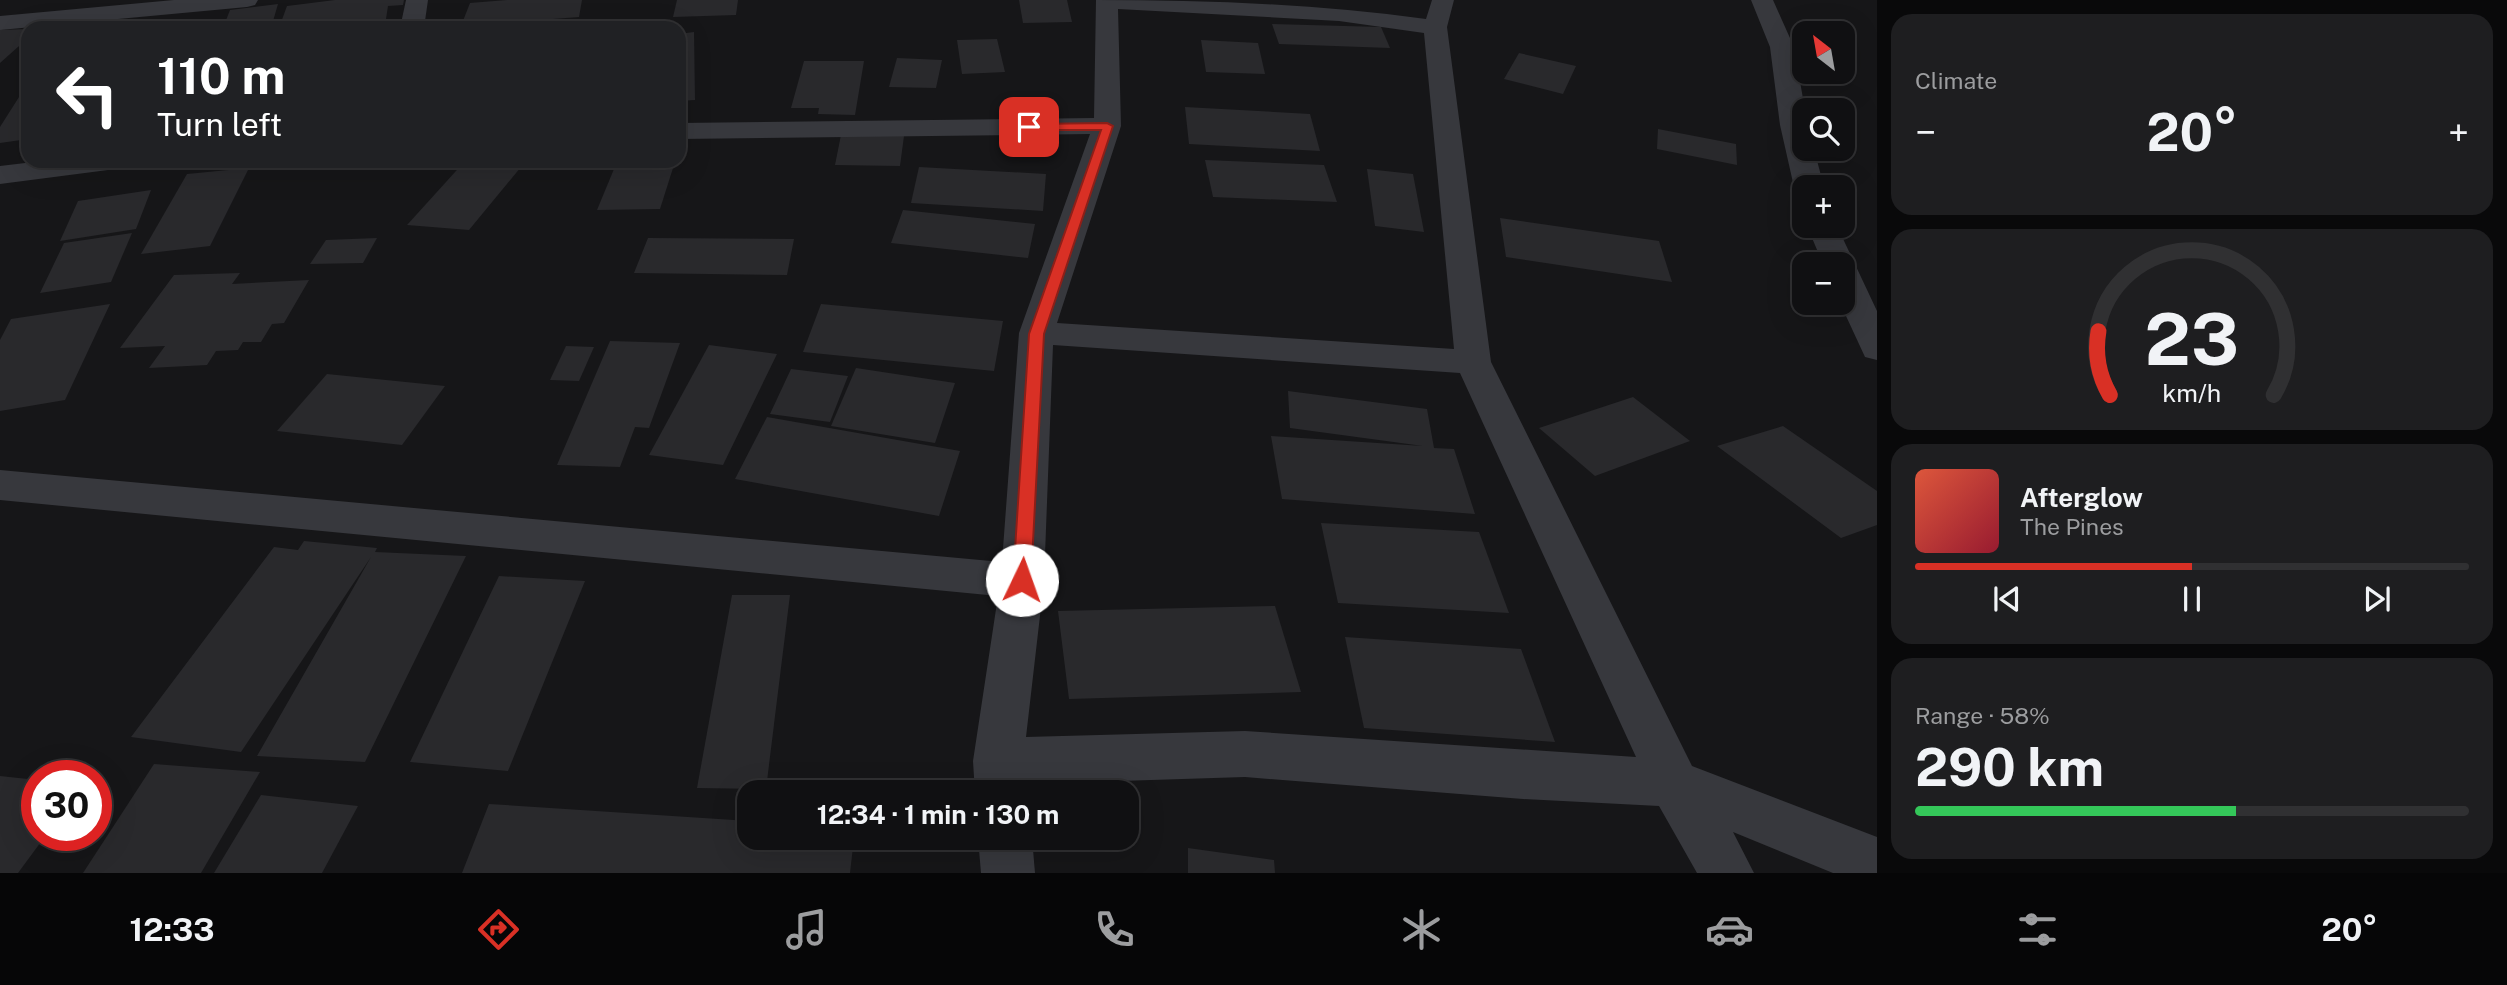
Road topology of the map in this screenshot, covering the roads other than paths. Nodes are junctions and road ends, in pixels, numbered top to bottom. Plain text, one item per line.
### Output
1 (247, 0) edge
2 (417, 0) edge
3 (1762, 0) edge
4 (1107, 1) edge
5 (189, 6) junction
6 (1439, 13) edge
7 (21, 21) edge
8 (22, 21) edge
9 (182, 21) edge
10 (413, 21) edge
11 (0, 23) edge
12 (1107, 126) junction
13 (686, 131) edge
14 (52, 168) edge
15 (0, 175) edge
16 (1806, 175) edge
17 (1855, 299) edge
18 (1036, 334) junction
19 (1877, 349) edge
20 (1474, 362) junction
21 (0, 485) edge
22 (1022, 580) junction
23 (999, 777) edge
24 (1674, 783) junction
25 (1006, 850) edge
26 (1877, 863) edge
27 (1008, 873) edge
28 (1727, 873) edge

1 - 5 street
2 - 10 street
3 - 16 street
4 - 6 street
4 - 12 street
5 - 8 street
5 - 9 street
6 - 20 street
7 - 11 street
12 - 13 street
12 - 18 street
14 - 15 street
17 - 19 street
18 - 20 street
18 - 22 street
20 - 24 street
21 - 22 street
22 - 23 street
23 - 24 street
24 - 26 street
24 - 28 street
25 - 27 street

